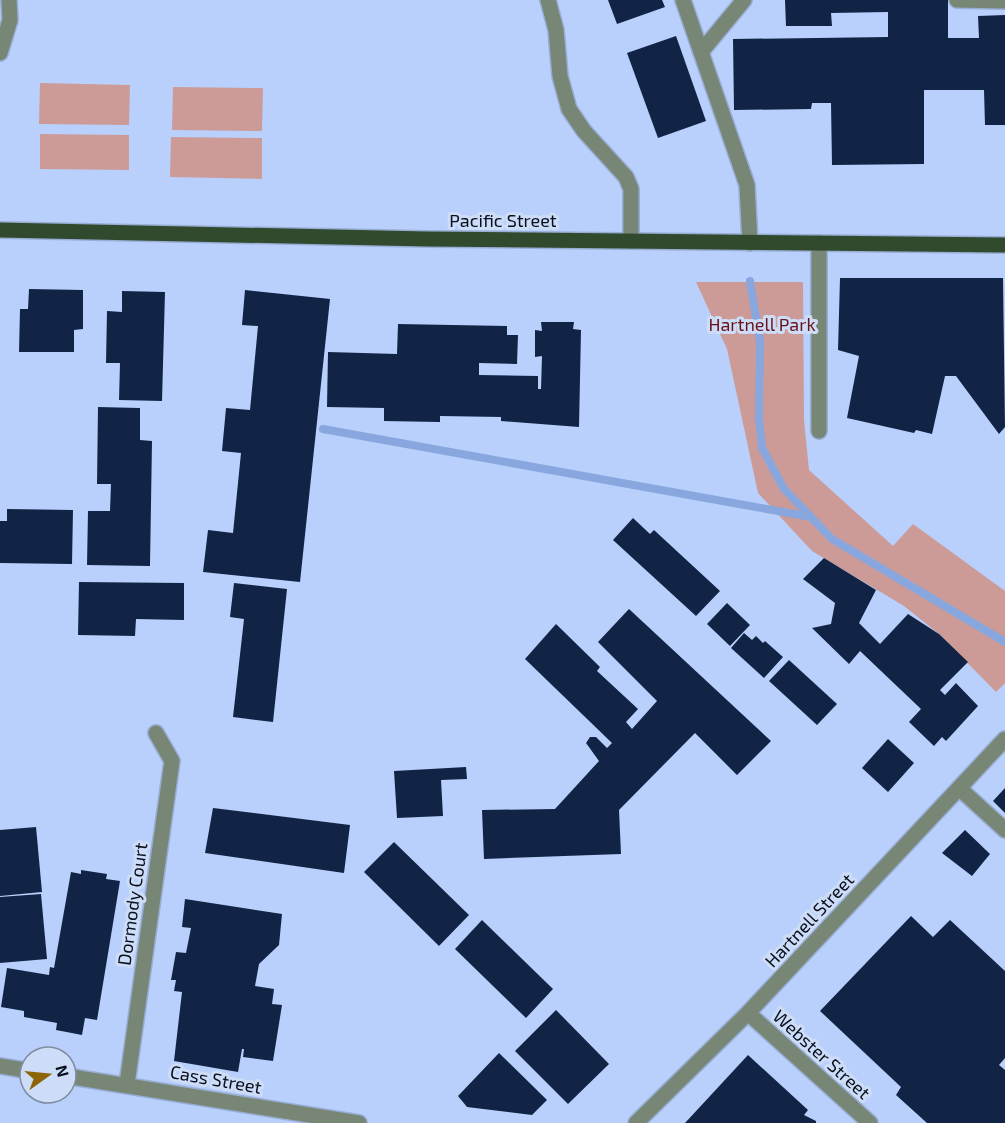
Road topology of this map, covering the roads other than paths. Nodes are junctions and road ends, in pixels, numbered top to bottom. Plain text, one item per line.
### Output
1 (9, 0) edge
2 (548, 0) edge
3 (683, 0) edge
4 (744, 0) edge
5 (957, 0) edge
6 (1005, 1) edge
7 (701, 52) junction
8 (0, 53) edge
9 (0, 230) edge
10 (631, 241) junction
11 (750, 243) junction
12 (819, 243) junction
13 (1002, 249) edge
14 (819, 431) dead end
15 (156, 733) dead end
16 (1005, 739) edge
17 (959, 788) junction
18 (1005, 830) edge
19 (748, 1013) junction
20 (0, 1066) edge
21 (18, 1069) edge
22 (78, 1078) edge
23 (127, 1084) junction
24 (354, 1123) edge
25 (636, 1123) edge
26 (870, 1123) edge

1 - 8 street
2 - 10 street
3 - 7 street
4 - 7 street
5 - 6 street
7 - 11 street
9 - 10 main road, Pacific Street
10 - 11 main road, Pacific Street
11 - 12 main road, Pacific Street
12 - 13 main road, Pacific Street
12 - 14 street
15 - 23 street, Dormody Court
16 - 17 street, Hartnell Street
17 - 18 street
17 - 19 street, Hartnell Street
19 - 25 street, Hartnell Street
19 - 26 street, Webster Street
20 - 21 street
22 - 23 street, Cass Street
23 - 24 street, Cass Street

